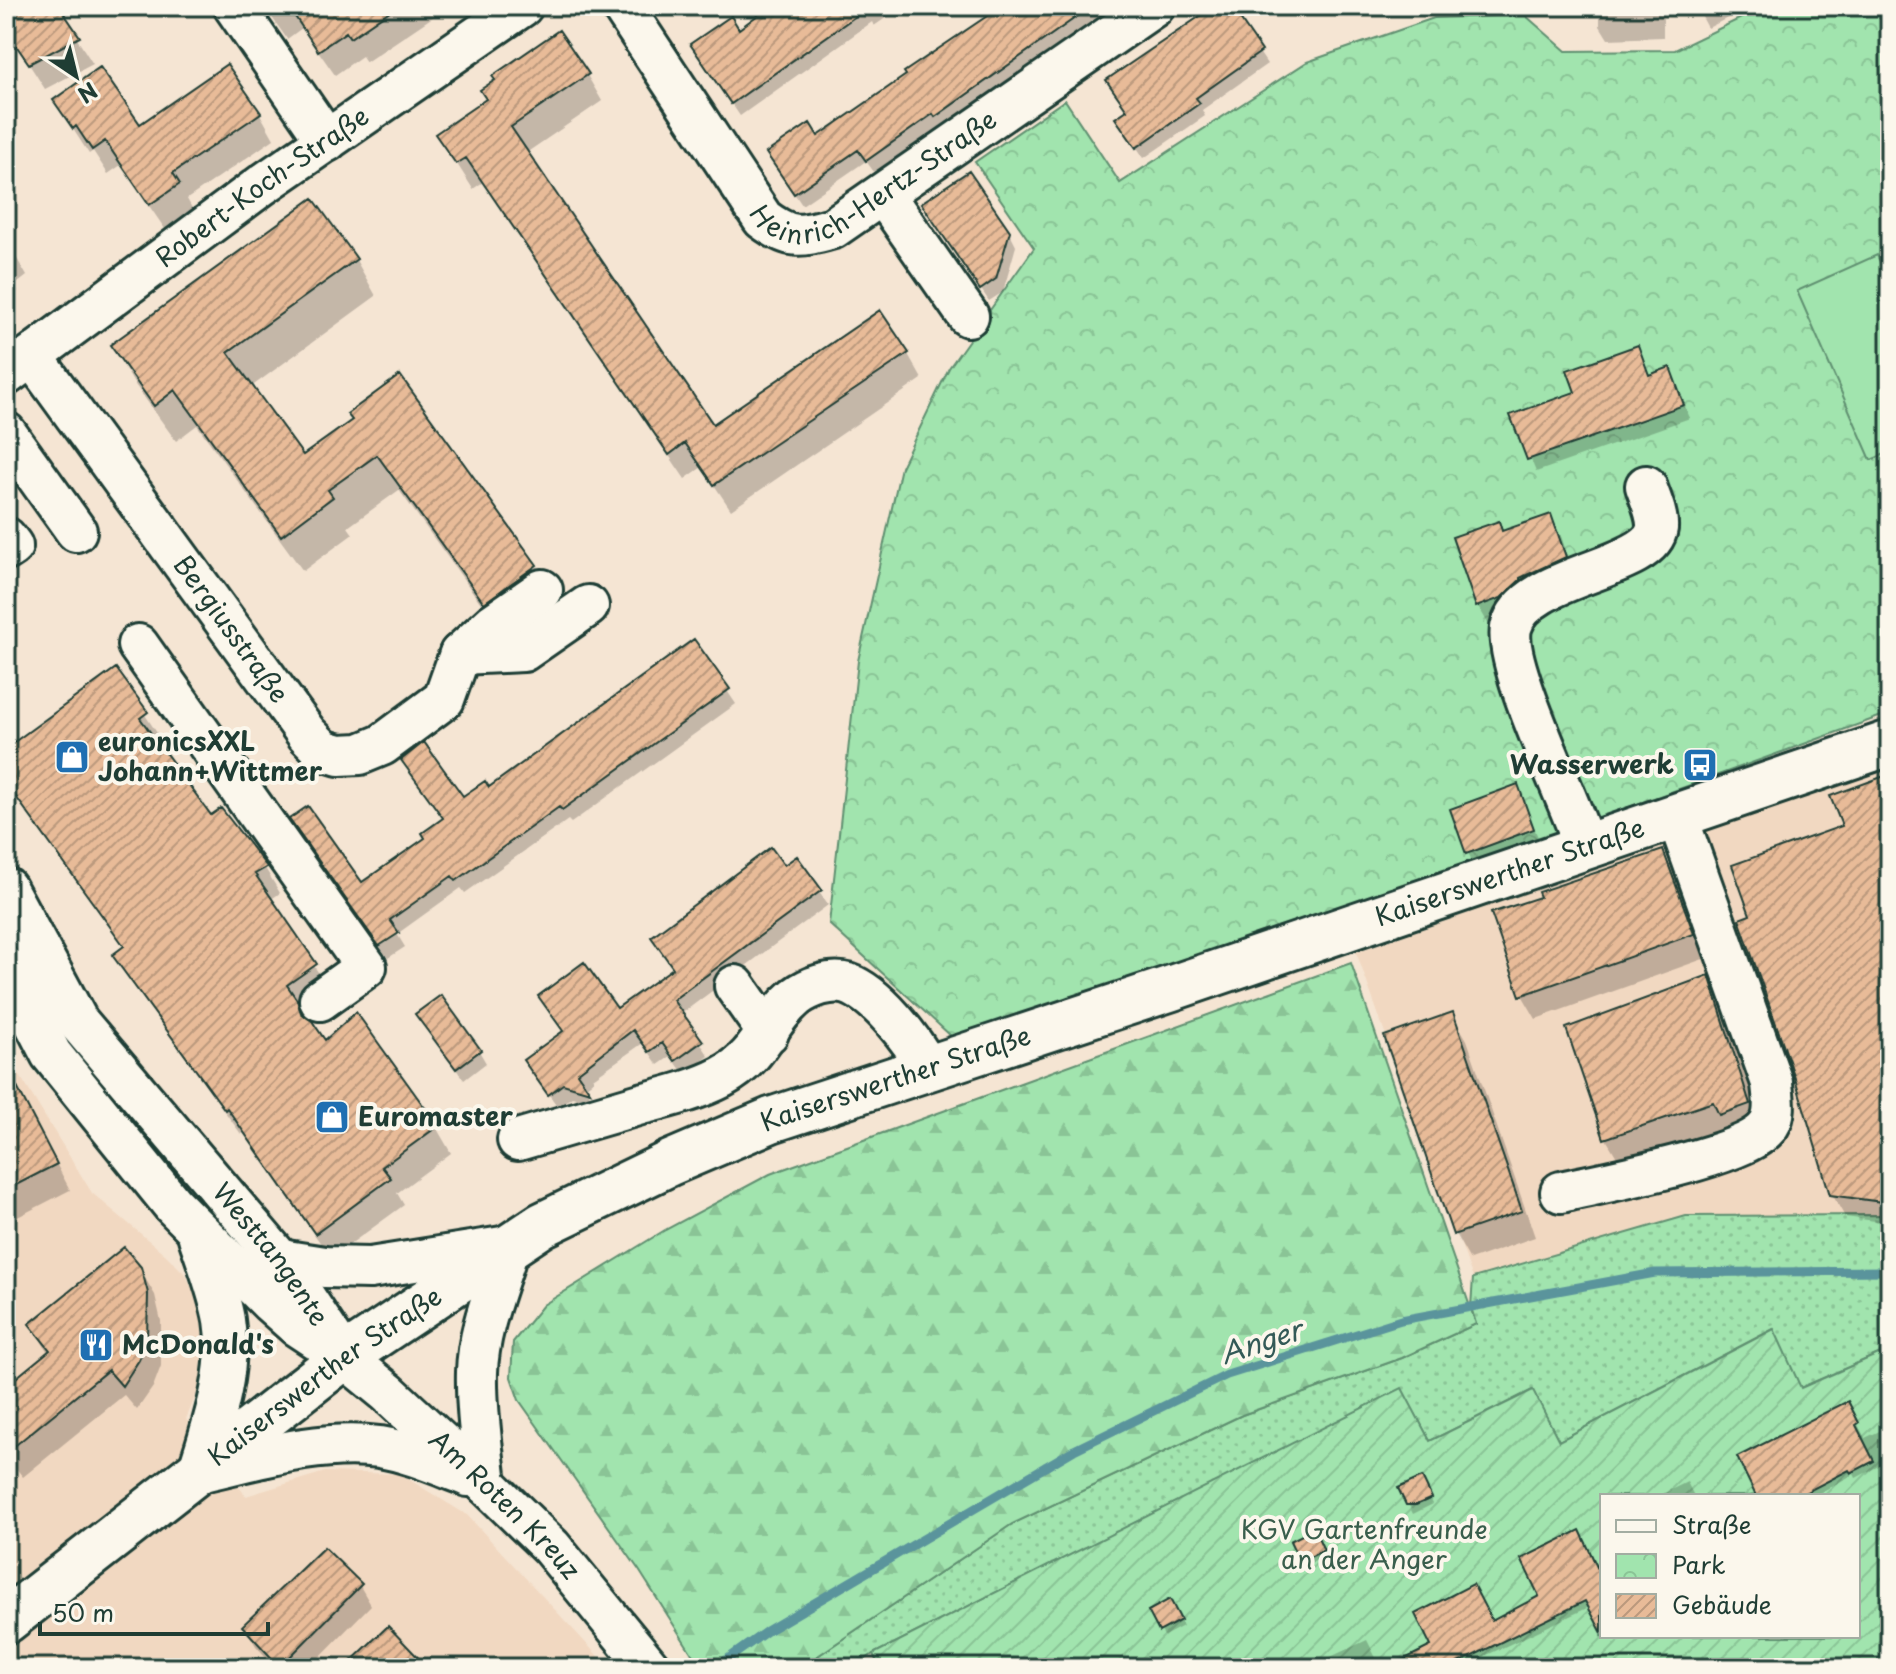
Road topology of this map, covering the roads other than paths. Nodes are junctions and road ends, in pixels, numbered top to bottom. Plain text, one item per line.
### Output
1 (234, 6) edge
2 (522, 6) edge
3 (1154, 6) edge
4 (638, 12) edge
5 (327, 141) junction
6 (883, 194) junction
7 (968, 316) dead end
8 (19, 365) edge
9 (6, 433) edge
10 (1646, 486) dead end
11 (76, 531) dead end
12 (6, 538) edge
13 (6, 550) edge
14 (542, 590) dead end
15 (588, 606) dead end
16 (138, 645) dead end
17 (460, 654) junction
18 (1890, 743) edge
19 (1677, 816) junction
20 (1585, 847) junction
21 (6, 888) edge
22 (6, 967) edge
23 (735, 986) dead end
24 (320, 1000) dead end
25 (768, 1033) junction
26 (927, 1067) junction
27 (518, 1140) dead end
28 (1561, 1192) dead end
29 (197, 1231) junction
30 (509, 1246) junction
31 (280, 1260) junction
32 (344, 1357) junction
33 (198, 1472) junction
34 (486, 1484) junction
35 (6, 1621) edge
36 (650, 1668) edge

1 - 5 street
2 - 5 street, Robert-Koch-Straße
3 - 6 street, Heinrich-Hertz-Straße
4 - 6 street, Heinrich-Hertz-Straße
5 - 8 street, Robert-Koch-Straße
6 - 7 street
8 - 17 street, Bergiusstraße
9 - 11 street
10 - 20 street
12 - 13 street
14 - 17 street
15 - 17 street
16 - 24 street
18 - 19 main road, Kaiserswerther Straße
19 - 20 main road, Kaiserswerther Straße
19 - 28 street
20 - 26 main road, Kaiserswerther Straße
21 - 31 street, Westtangente
22 - 29 street, Westtangente
23 - 25 street
25 - 26 street
25 - 27 street
26 - 30 main road, Kaiserswerther Straße
29 - 32 street, Westtangente
29 - 33 street
30 - 31 street
30 - 32 main road, Kaiserswerther Straße
30 - 34 street
31 - 32 street, Westtangente
32 - 33 main road, Kaiserswerther Straße
32 - 34 street, Am Roten Kreuz
33 - 34 street
33 - 35 main road, Kaiserswerther Straße
34 - 36 street, Am Roten Kreuz

